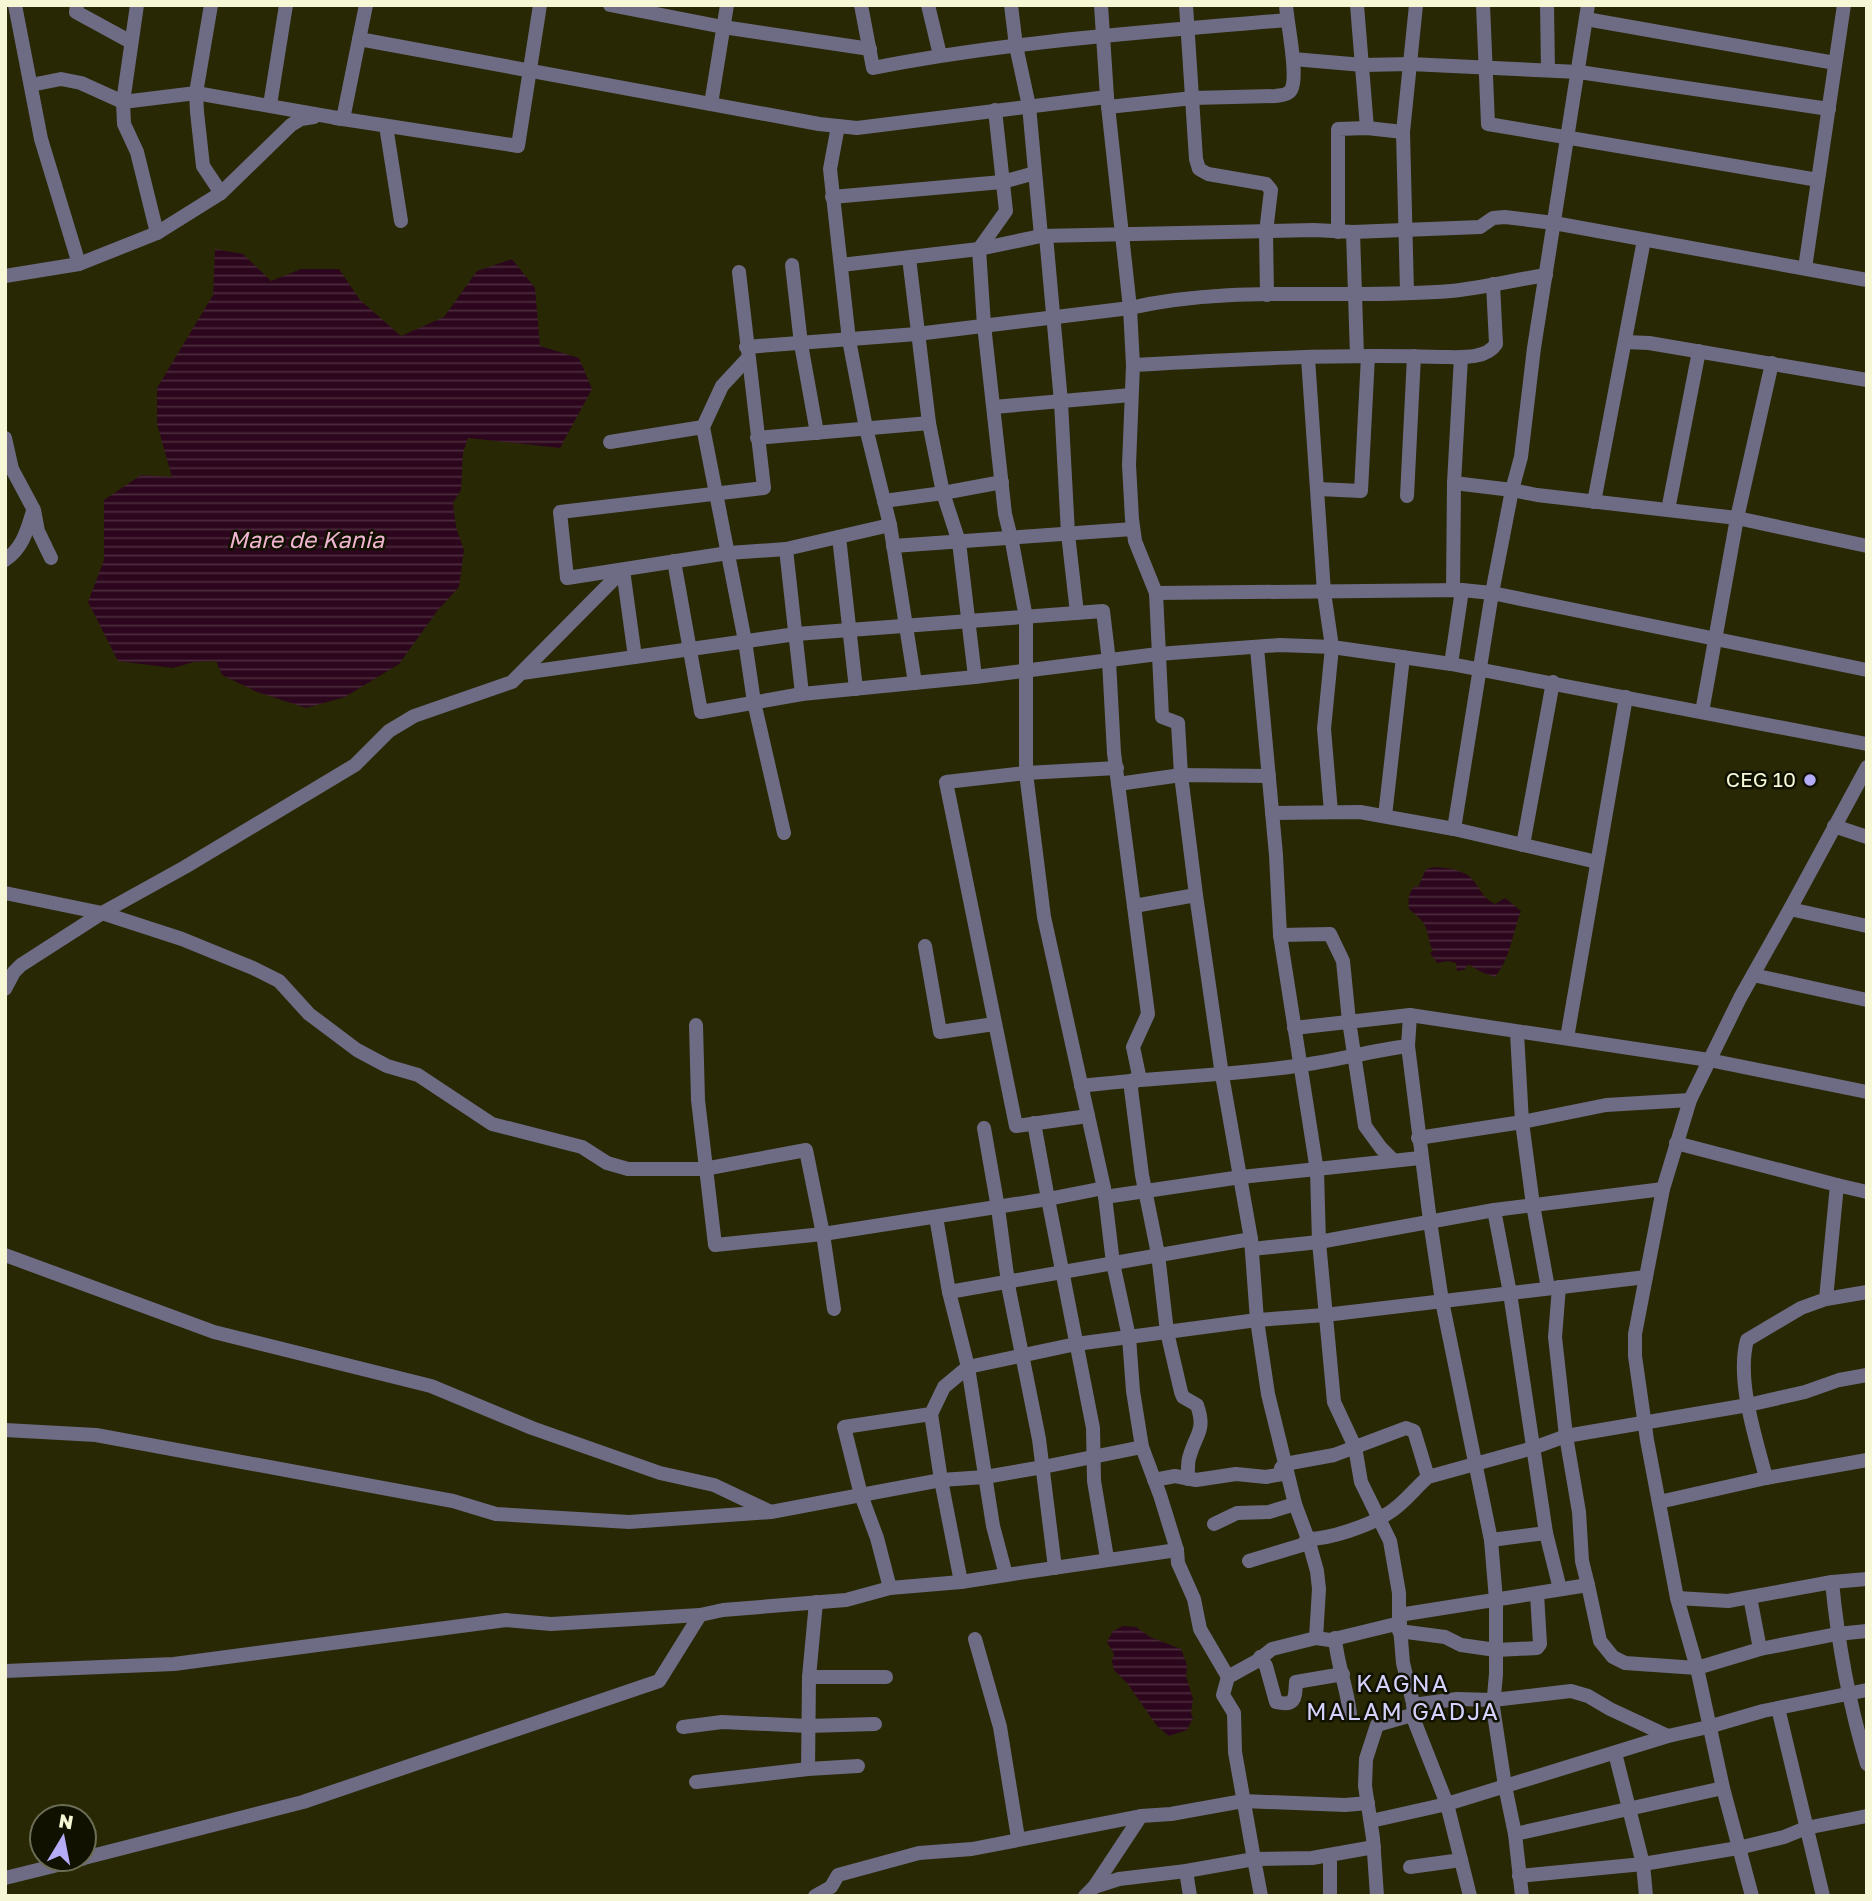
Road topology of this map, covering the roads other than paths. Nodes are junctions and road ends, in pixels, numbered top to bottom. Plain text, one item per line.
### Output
1 (15, 5) edge
2 (77, 5) edge
3 (137, 5) edge
4 (211, 5) edge
5 (286, 5) edge
6 (366, 5) edge
7 (540, 5) edge
8 (610, 5) edge
9 (727, 5) edge
10 (861, 5) edge
11 (928, 5) edge
12 (1011, 5) edge
13 (1101, 5) edge
14 (1186, 5) edge
15 (1357, 5) edge
16 (1416, 5) edge
17 (1483, 5) edge
18 (1547, 5) edge
19 (1844, 5) edge
20 (1587, 12) edge
21 (1287, 13) edge
22 (723, 27) junction
23 (1187, 28) junction
24 (1103, 36) junction
25 (359, 38) junction
26 (131, 42) junction
27 (1016, 46) junction
28 (870, 49) junction
29 (940, 55) junction
30 (1293, 59) junction
31 (1835, 63) junction
32 (1410, 64) junction
33 (1363, 65) junction
34 (1486, 68) junction
35 (530, 70) junction
36 (1548, 71) junction
37 (1579, 72) junction
38 (31, 85) junction
39 (196, 93) junction
40 (1193, 98) junction
41 (123, 102) junction
42 (1107, 102) junction
43 (711, 104) junction
44 (270, 105) junction
45 (1029, 106) junction
46 (1829, 108) junction
47 (995, 110) junction
48 (343, 119) junction
49 (386, 126) junction
50 (838, 126) junction
51 (1367, 128) junction
52 (1403, 132) junction
53 (1567, 137) junction
54 (1035, 173) junction
55 (1818, 180) junction
56 (1002, 182) junction
57 (221, 193) junction
58 (832, 197) junction
59 (401, 221) dead end
60 (1554, 223) junction
61 (1405, 230) junction
62 (1345, 232) junction
63 (157, 233) junction
64 (1266, 233) junction
65 (1043, 236) junction
66 (1121, 236) junction
67 (1644, 240) junction
68 (979, 249) junction
69 (909, 257) junction
70 (79, 264) junction
71 (792, 265) dead end
72 (841, 265) junction
73 (1805, 268) junction
74 (739, 272) dead end
75 (1546, 275) junction
76 (5, 276) edge
77 (1867, 280) edge
78 (1493, 284) junction
79 (1407, 292) junction
80 (1355, 293) junction
81 (1267, 295) junction
82 (1130, 308) junction
83 (1054, 317) junction
84 (984, 325) junction
85 (917, 334) junction
86 (849, 341) junction
87 (1625, 342) junction
88 (801, 344) junction
89 (1699, 351) junction
90 (747, 353) junction
91 (1363, 356) junction
92 (1414, 356) junction
93 (1461, 357) junction
94 (1308, 358) junction
95 (1772, 363) junction
96 (1133, 365) junction
97 (1867, 380) edge
98 (1130, 395) junction
99 (1061, 402) junction
100 (994, 407) junction
101 (929, 422) junction
102 (703, 427) junction
103 (866, 428) junction
104 (817, 433) junction
105 (5, 438) edge
106 (757, 438) junction
107 (610, 442) dead end
108 (1002, 482) junction
109 (1454, 483) junction
110 (1318, 489) junction
111 (1512, 490) junction
112 (943, 493) junction
113 (717, 495) junction
114 (1407, 496) dead end
115 (884, 501) junction
116 (1594, 502) junction
117 (34, 510) junction
118 (1668, 510) junction
119 (1737, 518) junction
120 (890, 525) junction
121 (1133, 529) junction
122 (1068, 534) junction
123 (839, 537) junction
124 (1011, 538) junction
125 (959, 542) junction
126 (893, 546) junction
127 (1867, 546) edge
128 (786, 549) junction
129 (728, 553) junction
130 (51, 558) dead end
131 (5, 560) edge
132 (674, 561) junction
133 (623, 570) junction
134 (1457, 590) junction
135 (1324, 592) junction
136 (1156, 593) junction
137 (1492, 593) junction
138 (1077, 613) junction
139 (1026, 618) junction
140 (970, 623) junction
141 (904, 627) junction
142 (850, 630) junction
143 (796, 634) junction
144 (1715, 639) junction
145 (745, 641) junction
146 (1332, 647) junction
147 (1257, 648) junction
148 (691, 649) junction
149 (1158, 654) junction
150 (635, 657) junction
151 (1403, 657) junction
152 (1109, 661) junction
153 (1451, 664) junction
154 (1478, 669) junction
155 (1867, 670) edge
156 (1025, 671) junction
157 (522, 673) junction
158 (975, 677) junction
159 (1553, 682) junction
160 (915, 683) junction
161 (856, 689) junction
162 (802, 694) junction
163 (1626, 696) junction
164 (754, 702) junction
165 (1702, 712) junction
166 (1867, 744) edge
167 (1867, 767) edge
168 (1117, 768) junction
169 (1026, 773) junction
170 (1181, 775) junction
171 (1269, 776) junction
172 (1118, 783) junction
173 (1331, 812) junction
174 (1272, 813) junction
175 (1384, 816) junction
176 (1834, 826) junction
177 (1454, 829) junction
178 (784, 833) dead end
179 (1867, 838) edge
180 (1523, 845) junction
181 (1597, 862) junction
182 (5, 893) edge
183 (1196, 895) junction
184 (1133, 906) junction
185 (1790, 909) junction
186 (102, 913) junction
187 (1867, 926) edge
188 (1280, 934) junction
189 (925, 946) dead end
190 (1753, 975) junction
191 (5, 989) edge
192 (1867, 1000) edge
193 (1410, 1015) junction
194 (1349, 1021) junction
195 (994, 1024) junction
196 (696, 1025) dead end
197 (1294, 1028) junction
198 (1517, 1033) junction
199 (1567, 1038) junction
200 (1408, 1046) junction
201 (1354, 1055) junction
202 (1709, 1060) junction
203 (1299, 1066) junction
204 (1222, 1075) junction
205 (1136, 1080) junction
206 (1082, 1086) junction
207 (1867, 1093) edge
208 (1690, 1100) junction
209 (1088, 1116) junction
210 (1522, 1122) junction
211 (1034, 1124) junction
212 (984, 1128) dead end
213 (1418, 1138) junction
214 (1676, 1143) junction
215 (1420, 1158) junction
216 (1393, 1160) junction
217 (704, 1168) junction
218 (1317, 1171) junction
219 (1241, 1177) junction
220 (1837, 1185) junction
221 (1663, 1189) junction
222 (1104, 1192) junction
223 (1145, 1192) junction
224 (1867, 1192) edge
225 (1048, 1199) junction
226 (1533, 1205) junction
227 (998, 1208) junction
228 (1494, 1210) junction
229 (936, 1217) junction
230 (1430, 1221) junction
231 (823, 1234) junction
232 (1319, 1242) junction
233 (1252, 1244) junction
234 (1158, 1254) junction
235 (5, 1255) edge
236 (1113, 1263) junction
237 (1061, 1272) junction
238 (1646, 1277) junction
239 (1008, 1281) junction
240 (1553, 1287) junction
241 (949, 1292) junction
242 (1867, 1292) edge
243 (1510, 1293) junction
244 (1826, 1299) junction
245 (1442, 1301) junction
246 (834, 1309) dead end
247 (1325, 1315) junction
248 (1257, 1320) junction
249 (1167, 1332) junction
250 (1129, 1337) junction
251 (1076, 1344) junction
252 (1021, 1356) junction
253 (968, 1367) junction
254 (1867, 1375) edge
255 (1748, 1405) junction
256 (931, 1414) junction
257 (1645, 1424) junction
258 (5, 1430) edge
259 (1566, 1436) junction
260 (1142, 1447) junction
261 (1355, 1447) junction
262 (1533, 1448) junction
263 (1093, 1457) junction
264 (1867, 1460) edge
265 (1477, 1464) junction
266 (1284, 1465) junction
267 (1043, 1467) junction
268 (985, 1476) junction
269 (1428, 1477) junction
270 (1766, 1478) junction
271 (1188, 1479) junction
272 (941, 1480) junction
273 (1154, 1480) junction
274 (861, 1495) junction
275 (1659, 1502) junction
276 (1295, 1504) junction
277 (771, 1512) junction
278 (1379, 1518) junction
279 (1214, 1524) dead end
280 (1546, 1533) junction
281 (1308, 1539) junction
282 (1491, 1540) junction
283 (1177, 1550) junction
284 (1107, 1558) junction
285 (1249, 1561) dead end
286 (1055, 1567) junction
287 (1006, 1575) junction
288 (1867, 1579) edge
289 (961, 1582) junction
290 (1832, 1583) junction
291 (1588, 1585) junction
292 (890, 1588) junction
293 (1560, 1589) junction
294 (1537, 1594) junction
295 (1750, 1597) junction
296 (1677, 1598) junction
297 (1496, 1600) junction
298 (816, 1602) junction
299 (700, 1615) junction
300 (1399, 1623) junction
301 (1867, 1631) edge
302 (1838, 1634) junction
303 (1335, 1638) junction
304 (975, 1639) dead end
305 (1316, 1639) junction
306 (1760, 1649) junction
307 (1496, 1650) junction
308 (1260, 1657) junction
309 (1697, 1668) junction
310 (5, 1671) edge
311 (1343, 1674) junction
312 (809, 1677) junction
313 (886, 1677) dead end
314 (1228, 1677) junction
315 (1867, 1690) edge
316 (1849, 1693) junction
317 (1493, 1700) junction
318 (1778, 1707) junction
319 (1413, 1710) junction
320 (1350, 1714) dead end
321 (875, 1724) dead end
322 (808, 1726) junction
323 (683, 1727) dead end
324 (1708, 1727) junction
325 (1668, 1736) junction
326 (1615, 1753) junction
327 (1867, 1763) edge
328 (858, 1766) dead end
329 (808, 1769) junction
330 (696, 1782) dead end
331 (1505, 1786) junction
332 (1723, 1788) junction
333 (1243, 1801) junction
334 (1368, 1803) junction
335 (1447, 1804) junction
336 (1629, 1810) junction
337 (1141, 1816) junction
338 (1867, 1816) edge
339 (1371, 1821) junction
340 (1806, 1828) junction
341 (1515, 1834) junction
342 (1018, 1838) junction
343 (1374, 1847) junction
344 (1738, 1848) junction
345 (98, 1855) edge
346 (1330, 1856) junction
347 (1254, 1859) junction
348 (1461, 1860) junction
349 (1643, 1864) junction
350 (1410, 1867) dead end
351 (1186, 1871) junction
352 (28, 1872) edge
353 (1519, 1876) junction
354 (5, 1878) edge
355 (1090, 1891) edge
356 (816, 1896) edge
357 (1190, 1896) edge
358 (1261, 1896) edge
359 (1330, 1896) edge
360 (1377, 1896) edge
361 (1470, 1896) edge
362 (1522, 1896) edge
363 (1646, 1896) edge
364 (1752, 1896) edge
365 (1822, 1896) edge

1 - 38 street
2 - 26 street
3 - 26 street
4 - 39 street
5 - 44 street
6 - 25 street
7 - 35 street
8 - 22 street
9 - 22 street
10 - 28 street
11 - 29 street
12 - 27 street
13 - 24 street
14 - 23 street
15 - 33 street
16 - 32 street
17 - 34 street
18 - 36 street
19 - 31 street
20 - 31 street
20 - 37 street
21 - 23 street
21 - 30 street
22 - 28 street
22 - 43 street
23 - 24 street
23 - 40 street
24 - 27 street
24 - 42 street
25 - 35 street
25 - 48 street
26 - 41 street
27 - 29 street
27 - 45 street
28 - 29 street
30 - 33 street
30 - 40 street
31 - 46 street
32 - 33 street
32 - 34 street
32 - 52 street
33 - 51 street
34 - 36 street
34 - 53 street
35 - 43 street
35 - 49 street
36 - 37 street
37 - 46 street
37 - 53 street
38 - 41 street
38 - 70 street
39 - 41 street
39 - 44 street
39 - 57 street
40 - 42 street
40 - 64 street
41 - 63 street
42 - 45 street
42 - 66 street
43 - 50 street
44 - 48 street
45 - 47 street
45 - 54 street
46 - 55 street
47 - 50 street
47 - 56 street
48 - 49 street
48 - 57 street
49 - 59 street
50 - 58 street
51 - 52 street
51 - 62 street
52 - 61 street
53 - 55 street
53 - 60 street
54 - 56 street
54 - 65 street
55 - 73 street
56 - 58 street
56 - 68 street
57 - 63 street
58 - 72 street
60 - 61 street
60 - 67 street
60 - 75 street
61 - 62 street
61 - 79 street
62 - 64 street
62 - 80 street
63 - 70 street
64 - 66 street
64 - 81 street
65 - 66 street
65 - 68 street
65 - 83 street
66 - 82 street
67 - 73 street
67 - 87 street
68 - 69 street
68 - 84 street
69 - 72 street
69 - 85 street
70 - 76 street
71 - 88 street
72 - 86 street
73 - 77 street
74 - 90 street
75 - 78 street
75 - 111 street
78 - 79 street
78 - 93 street
79 - 80 street
80 - 81 street
80 - 91 street
81 - 82 street
82 - 83 street
82 - 96 street
83 - 84 street
83 - 99 street
84 - 85 street
84 - 100 street
85 - 86 street
85 - 101 street
86 - 88 street
86 - 103 street
87 - 89 street
87 - 116 street
88 - 90 street
88 - 104 street
89 - 95 street
89 - 118 street
90 - 102 street
90 - 106 street
91 - 92 street
91 - 94 street
91 - 110 street
92 - 93 street
92 - 114 street
93 - 109 street
94 - 96 street
94 - 110 street
95 - 97 street
95 - 119 street
96 - 98 street
98 - 99 street
98 - 121 street
99 - 100 street
99 - 122 street
100 - 108 street
101 - 103 street
101 - 112 street
102 - 107 street
102 - 113 street
103 - 104 street
103 - 115 street
104 - 106 street
105 - 117 street
106 - 113 street
108 - 112 street
108 - 124 street
109 - 111 street
109 - 134 street
110 - 135 street
111 - 116 street
111 - 137 street
112 - 115 street
112 - 125 street
113 - 129 street
113 - 133 street
115 - 120 street
116 - 118 street
117 - 130 street
117 - 131 street
118 - 119 street
119 - 127 street
119 - 144 street
120 - 123 street
120 - 126 street
121 - 122 street
121 - 136 street
122 - 124 street
122 - 138 street
123 - 128 street
123 - 142 street
124 - 125 street
124 - 139 street
125 - 126 street
125 - 140 street
126 - 141 street
128 - 129 street
128 - 143 street
129 - 132 street
129 - 145 street
132 - 133 street
132 - 148 street
133 - 150 street
133 - 157 street
134 - 135 street
134 - 137 street
134 - 153 street
135 - 136 street
135 - 146 street
136 - 149 street
137 - 144 street
137 - 154 street
138 - 139 street
138 - 152 street
139 - 140 street
139 - 156 street
140 - 141 street
140 - 158 street
141 - 142 street
141 - 160 street
142 - 143 street
142 - 161 street
143 - 145 street
143 - 162 street
144 - 155 street
144 - 165 street
145 - 148 street
145 - 164 street
146 - 147 street
146 - 151 street
146 - 173 street
147 - 149 street
147 - 171 street
148 - 150 street
148 - 164 street
149 - 152 street
149 - 170 street
150 - 157 street
151 - 153 street
151 - 175 street
152 - 156 street
152 - 168 street
153 - 154 street
154 - 159 street
154 - 177 street
156 - 158 street
156 - 169 street
157 - 186 street
158 - 160 street
159 - 163 street
159 - 180 street
160 - 161 street
161 - 162 street
162 - 164 street
163 - 165 street
163 - 181 street
164 - 178 street
165 - 166 street
167 - 176 street
168 - 169 street
168 - 172 street
169 - 195 street
169 - 206 street
170 - 171 street
170 - 172 street
170 - 183 street
171 - 174 street
172 - 184 street
173 - 174 street
173 - 175 street
174 - 188 street
175 - 177 street
176 - 179 street
176 - 185 street
177 - 180 street
180 - 181 street
181 - 199 street
182 - 186 street
183 - 184 street
183 - 204 street
184 - 205 street
185 - 187 street
185 - 190 street
186 - 191 street
186 - 217 street
188 - 194 street
188 - 197 street
189 - 195 street
190 - 192 street
190 - 202 street
193 - 194 street
193 - 198 street
193 - 200 street
194 - 197 street
194 - 201 street
195 - 211 street
196 - 217 street
197 - 203 street
198 - 199 street
198 - 210 street
199 - 202 street
200 - 201 street
200 - 213 street
201 - 203 street
201 - 216 street
202 - 207 street
202 - 208 street
203 - 204 street
203 - 218 street
204 - 205 street
204 - 219 street
205 - 206 street
205 - 223 street
206 - 209 street
208 - 210 street
208 - 214 street
209 - 211 street
209 - 222 street
210 - 213 street
210 - 226 street
211 - 225 street
212 - 227 street
213 - 215 street
214 - 220 street
214 - 221 street
215 - 216 street
215 - 230 street
216 - 218 street
217 - 231 street
217 - 231 street
218 - 219 street
218 - 232 street
219 - 223 street
219 - 233 street
220 - 224 street
220 - 244 street
221 - 226 street
221 - 238 street
222 - 223 street
222 - 225 street
222 - 236 street
223 - 234 street
225 - 227 street
225 - 237 street
226 - 228 street
226 - 240 street
227 - 229 street
227 - 239 street
228 - 230 street
228 - 243 street
229 - 231 street
229 - 241 street
230 - 232 street
230 - 245 street
231 - 246 street
232 - 233 street
232 - 247 street
233 - 234 street
233 - 248 street
234 - 236 street
234 - 249 street
235 - 277 street
236 - 237 street
236 - 250 street
237 - 239 street
237 - 251 street
238 - 240 street
238 - 257 street
239 - 241 street
239 - 252 street
240 - 243 street
240 - 259 street
241 - 253 street
242 - 244 street
243 - 245 street
243 - 262 street
244 - 255 street
245 - 247 street
245 - 265 street
247 - 248 street
247 - 261 street
248 - 249 street
248 - 266 street
249 - 250 street
249 - 271 street
250 - 251 street
250 - 260 street
251 - 252 street
251 - 263 street
252 - 253 street
252 - 267 street
253 - 256 street
253 - 268 street
254 - 255 street
255 - 257 street
255 - 270 street
256 - 272 street
256 - 274 street
257 - 259 street
257 - 275 street
258 - 277 street
259 - 262 street
259 - 291 street
260 - 263 street
260 - 273 street
261 - 266 street
261 - 269 street
261 - 278 street
262 - 265 street
262 - 280 street
263 - 267 street
263 - 284 street
264 - 270 street
265 - 269 street
265 - 282 street
266 - 271 street
266 - 276 street
267 - 268 street
267 - 286 street
268 - 272 street
268 - 287 street
269 - 278 street
270 - 275 street
271 - 273 street
272 - 274 street
272 - 289 street
273 - 283 street
274 - 277 street
274 - 292 street
275 - 296 street
276 - 279 street
276 - 281 street
278 - 281 street
278 - 300 street
280 - 282 street
280 - 293 street
281 - 285 street
281 - 305 street
282 - 297 street
283 - 284 street
283 - 314 street
284 - 286 street
286 - 287 street
287 - 289 street
288 - 290 street
289 - 292 street
290 - 295 street
290 - 302 street
291 - 293 street
291 - 309 street
292 - 298 street
293 - 294 street
294 - 297 street
294 - 307 street
295 - 296 street
295 - 306 street
296 - 309 street
297 - 300 street
297 - 307 street
298 - 299 street
298 - 312 street
299 - 310 street
299 - 345 street
300 - 303 street
300 - 307 street
300 - 319 street
301 - 302 street
302 - 306 street
302 - 316 street
303 - 305 street
303 - 311 street
304 - 342 street
305 - 308 street
306 - 309 street
307 - 317 street
308 - 311 street
308 - 314 street
309 - 324 street
311 - 320 street
312 - 313 street
312 - 322 street
314 - 333 street
315 - 316 street
316 - 318 street
316 - 327 street
317 - 319 street
317 - 325 street
317 - 331 street
318 - 324 street
318 - 340 street
319 - 334 street
319 - 335 street
321 - 322 street
322 - 323 street
322 - 329 street
324 - 325 street
324 - 332 street
325 - 326 street
326 - 331 street
326 - 336 street
328 - 329 street
329 - 330 street
331 - 335 street
331 - 341 street
332 - 336 street
332 - 344 street
333 - 334 street
333 - 337 street
333 - 347 street
334 - 339 street
335 - 339 street
335 - 348 street
336 - 341 street
336 - 349 street
337 - 342 street
337 - 355 street
338 - 340 street
339 - 343 street
340 - 344 street
340 - 365 street
341 - 353 street
342 - 356 street
343 - 346 street
343 - 360 street
344 - 349 street
344 - 364 street
346 - 347 street
346 - 359 street
347 - 351 street
347 - 358 street
348 - 350 street
348 - 361 street
349 - 353 street
349 - 363 street
351 - 355 street
351 - 357 street
352 - 354 street
353 - 362 street

